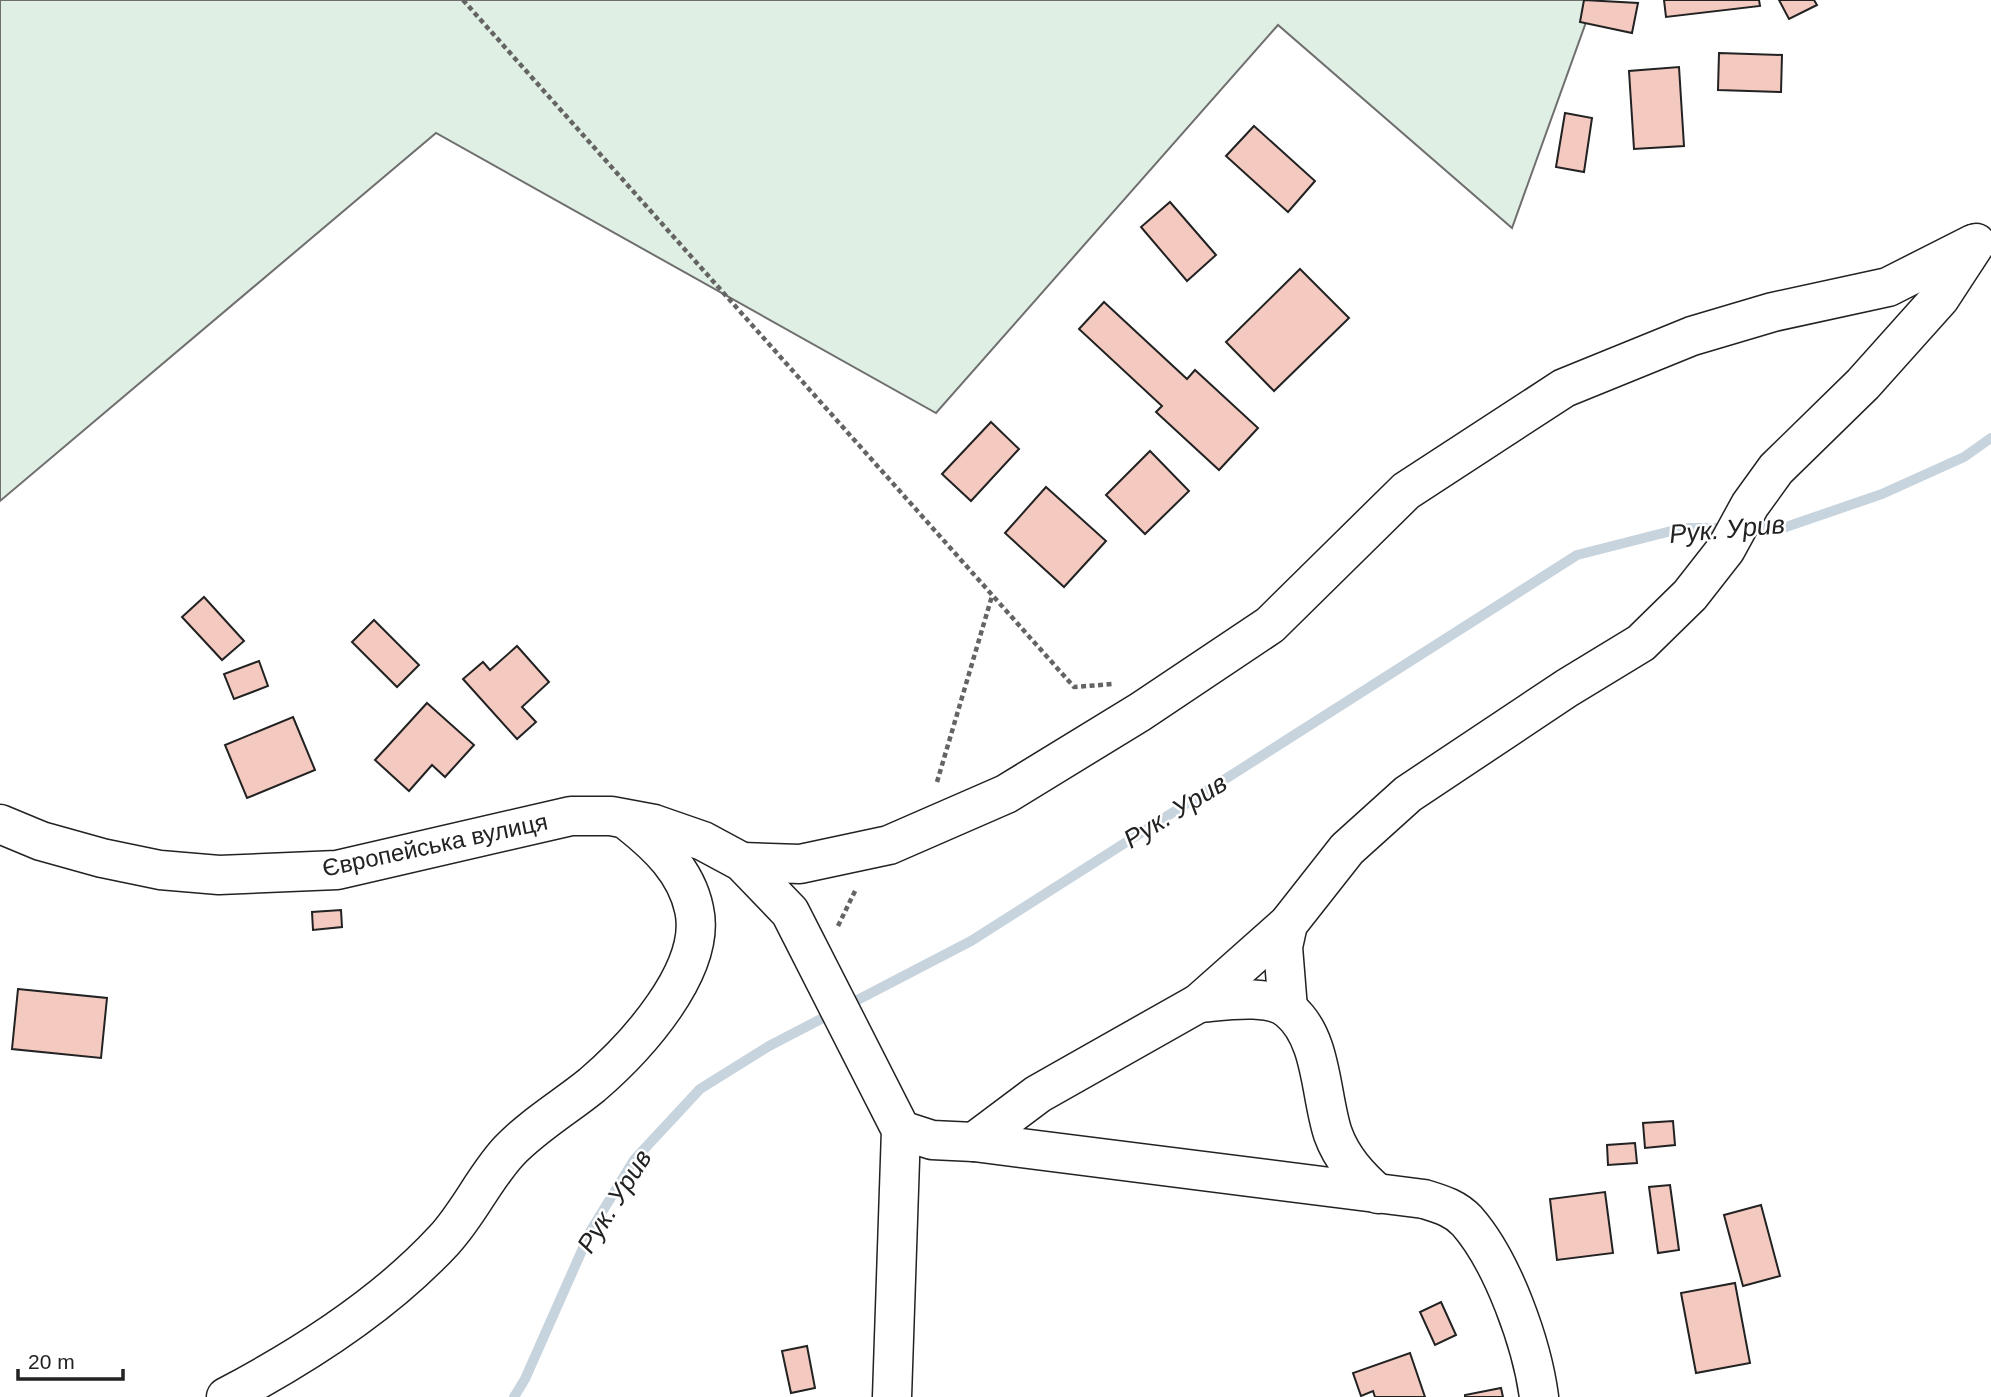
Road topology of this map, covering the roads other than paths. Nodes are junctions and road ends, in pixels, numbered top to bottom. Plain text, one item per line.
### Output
1 (1983, 234) edge
2 (625, 818) junction
3 (0, 824) edge
4 (742, 862) junction
5 (1288, 924) junction
6 (1199, 1003) junction
7 (1288, 1009) junction
8 (901, 1130) junction
9 (974, 1142) junction
10 (1378, 1194) junction
11 (226, 1397) edge
12 (892, 1397) edge
13 (1539, 1397) edge

1 - 4 street
1 - 5 street
2 - 3 street, Європейська вулиця
2 - 4 street, Європейська вулиця
2 - 11 street
4 - 8 street
5 - 6 street
5 - 7 street
6 - 7 street
6 - 9 street
7 - 10 street
8 - 9 street
8 - 12 street
9 - 10 street
10 - 13 street

